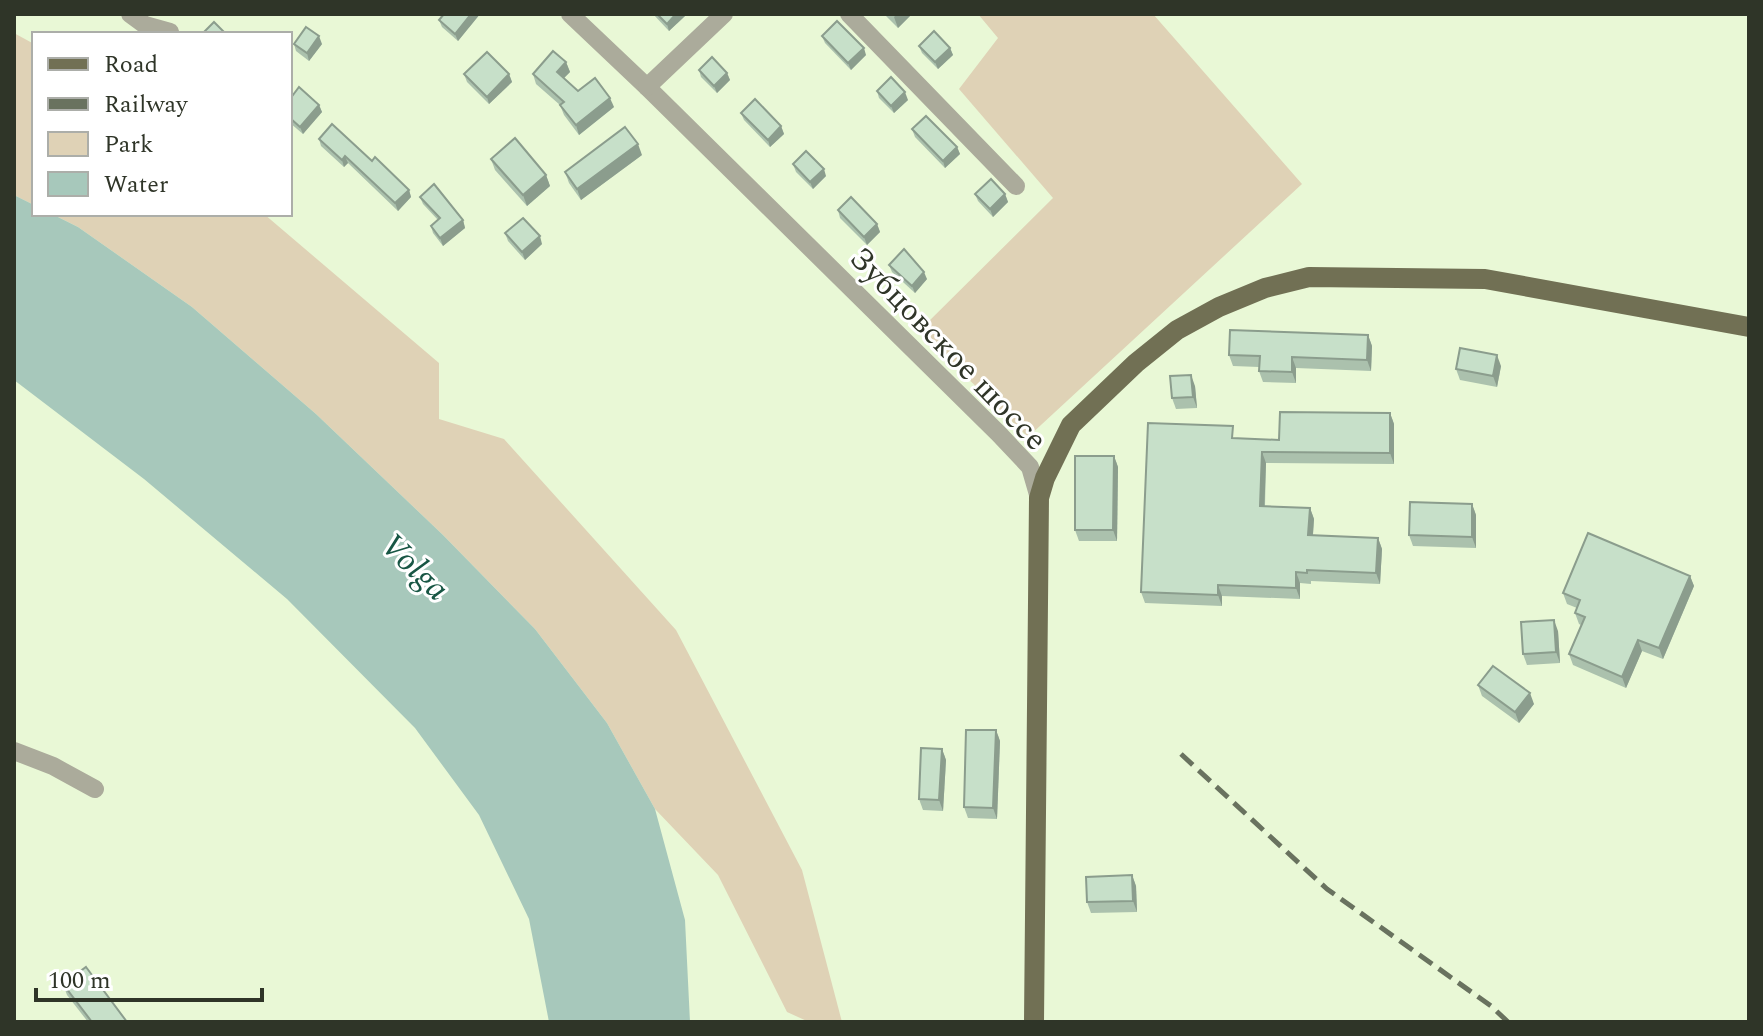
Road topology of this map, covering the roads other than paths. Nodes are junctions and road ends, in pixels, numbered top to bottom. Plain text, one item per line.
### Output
1 (130, 14) edge
2 (570, 14) edge
3 (724, 14) edge
4 (849, 14) edge
5 (170, 32) edge
6 (647, 87) junction
7 (1016, 186) dead end
8 (1749, 327) edge
9 (1039, 498) junction
10 (14, 751) edge
11 (95, 789) dead end
12 (1034, 1022) edge

1 - 5 street
2 - 6 street, Зубцовское шоссе
3 - 6 street
4 - 7 street
6 - 9 street, Зубцовское шоссе
8 - 9 main road
9 - 12 main road, Зубцовское шоссе
10 - 11 street

